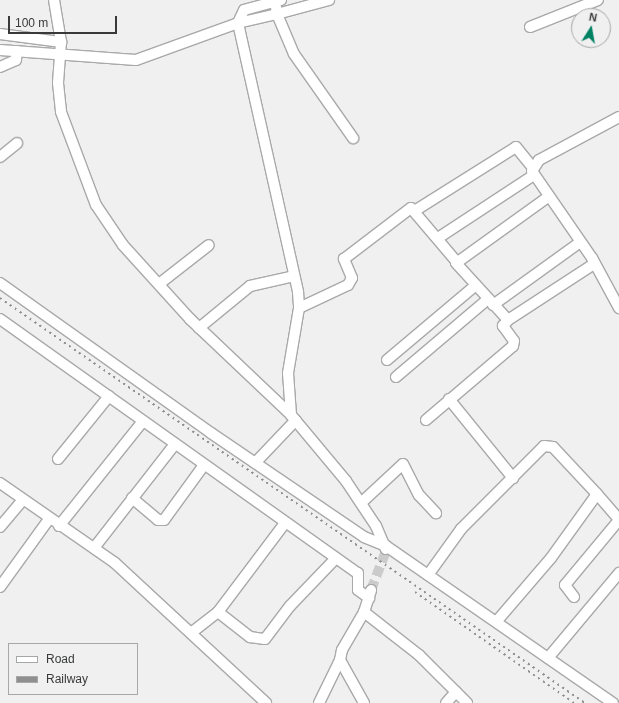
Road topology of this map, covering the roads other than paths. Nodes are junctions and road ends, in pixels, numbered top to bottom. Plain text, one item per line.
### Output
1 (54, 0) edge
2 (329, 0) edge
3 (598, 0) edge
4 (278, 1) edge
5 (252, 3) edge
6 (278, 14) junction
7 (238, 23) junction
8 (530, 27) dead end
9 (0, 34) edge
10 (61, 42) junction
11 (0, 50) edge
12 (17, 51) junction
13 (61, 55) junction
14 (0, 67) edge
15 (619, 117) edge
16 (353, 138) dead end
17 (17, 143) dead end
18 (0, 157) edge
19 (533, 171) junction
20 (548, 197) junction
21 (416, 210) junction
22 (438, 238) junction
23 (579, 243) junction
24 (208, 245) dead end
25 (456, 261) junction
26 (594, 264) junction
27 (294, 276) junction
28 (0, 283) edge
29 (159, 284) junction
30 (476, 285) junction
31 (491, 302) junction
32 (299, 308) junction
33 (619, 308) edge
34 (0, 319) edge
35 (508, 320) junction
36 (199, 328) junction
37 (387, 360) dead end
38 (396, 377) dead end
39 (109, 396) junction
40 (449, 399) junction
41 (294, 418) junction
42 (426, 420) dead end
43 (143, 421) junction
44 (175, 444) junction
45 (58, 459) dead end
46 (255, 463) junction
47 (204, 465) junction
48 (513, 478) junction
49 (0, 482) edge
50 (597, 494) junction
51 (132, 498) junction
52 (22, 501) junction
53 (361, 503) junction
54 (436, 513) dead end
55 (48, 519) junction
56 (619, 520) edge
57 (285, 523) junction
58 (59, 526) junction
59 (0, 527) edge
60 (94, 548) junction
61 (386, 549) junction
62 (336, 558) junction
63 (619, 573) edge
64 (428, 575) junction
65 (0, 587) edge
66 (574, 597) dead end
67 (218, 612) junction
68 (364, 612) junction
69 (496, 622) junction
70 (191, 633) junction
71 (548, 658) junction
72 (340, 660) junction
73 (456, 692) junction
74 (260, 701) edge
75 (319, 703) edge
76 (364, 703) edge
77 (446, 703) edge
78 (467, 703) edge
79 (613, 703) edge

1 - 10 street
2 - 6 street
3 - 8 street
4 - 5 street
4 - 6 street
5 - 7 street
6 - 7 street
6 - 16 street
7 - 13 street
7 - 27 street
9 - 10 street
10 - 13 street
11 - 12 street
12 - 13 street
12 - 14 street
13 - 29 street
15 - 19 street
17 - 18 street
19 - 20 street
19 - 21 street
19 - 22 street
20 - 23 street
20 - 25 street
21 - 22 street
21 - 32 street
22 - 25 street
23 - 26 street
23 - 31 street
24 - 29 street
25 - 30 street
26 - 33 street
26 - 35 street
27 - 32 street
27 - 36 street
28 - 46 street
29 - 36 street
30 - 31 street
30 - 37 street
31 - 35 street
31 - 38 street
32 - 41 street
34 - 39 street
35 - 40 street
36 - 41 street
39 - 43 street
39 - 45 street
40 - 42 street
40 - 48 street
41 - 46 street
41 - 53 street
43 - 44 street
43 - 58 street
44 - 47 street
44 - 51 street
46 - 61 street
47 - 51 street
47 - 57 street
48 - 50 street
48 - 64 street
49 - 52 street
50 - 56 street
50 - 69 street
51 - 60 street
52 - 55 street
52 - 59 street
53 - 54 street
53 - 61 street
55 - 58 street
55 - 65 street
56 - 66 street
57 - 62 street
57 - 67 street
58 - 60 street
60 - 70 street
61 - 64 street
62 - 67 street
62 - 68 street
63 - 71 street
64 - 69 street
67 - 70 street
68 - 72 street
68 - 73 street
69 - 71 street
70 - 74 street
71 - 79 street
72 - 75 street
72 - 76 street
73 - 77 street
73 - 78 street

